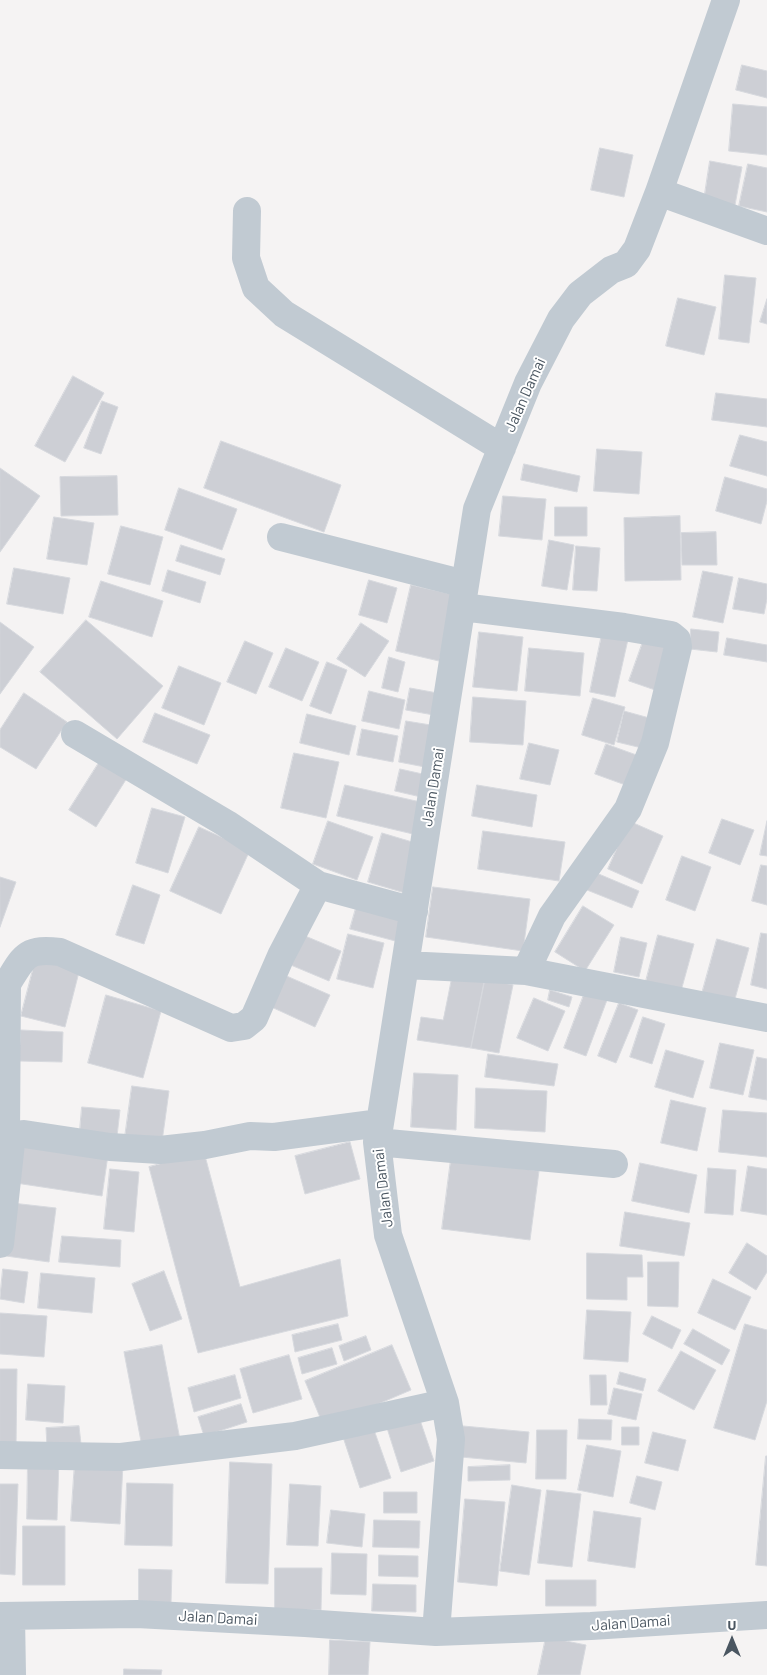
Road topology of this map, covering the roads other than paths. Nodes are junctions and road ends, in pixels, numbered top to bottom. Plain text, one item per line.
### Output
1 (726, 0) edge
2 (659, 192) junction
3 (247, 211) dead end
4 (767, 231) edge
5 (502, 448) junction
6 (281, 537) dead end
7 (463, 595) junction
8 (75, 734) dead end
9 (318, 885) junction
10 (414, 911) junction
11 (405, 965) junction
12 (526, 971) junction
13 (3, 984) edge
14 (767, 1018) edge
15 (378, 1132) junction
16 (11, 1143) junction
17 (614, 1164) dead end
18 (0, 1244) edge
19 (444, 1402) junction
20 (0, 1455) edge
21 (767, 1614) edge
22 (6, 1616) edge
23 (436, 1632) junction
24 (12, 1675) edge

1 - 2 street, Jalan Damai
2 - 4 street
2 - 5 street, Jalan Damai
3 - 5 street
5 - 7 street, Jalan Damai
6 - 7 street
7 - 10 street, Jalan Damai
7 - 12 street
8 - 9 street
9 - 10 street
9 - 13 street
10 - 11 street, Jalan Damai
11 - 12 street
11 - 15 street, Jalan Damai
12 - 14 street
13 - 16 street
15 - 16 street
15 - 17 street
15 - 19 street, Jalan Damai
16 - 18 street
19 - 20 street
19 - 23 street, Jalan Damai
21 - 23 street, Jalan Damai
22 - 23 street, Jalan Damai
22 - 24 street

